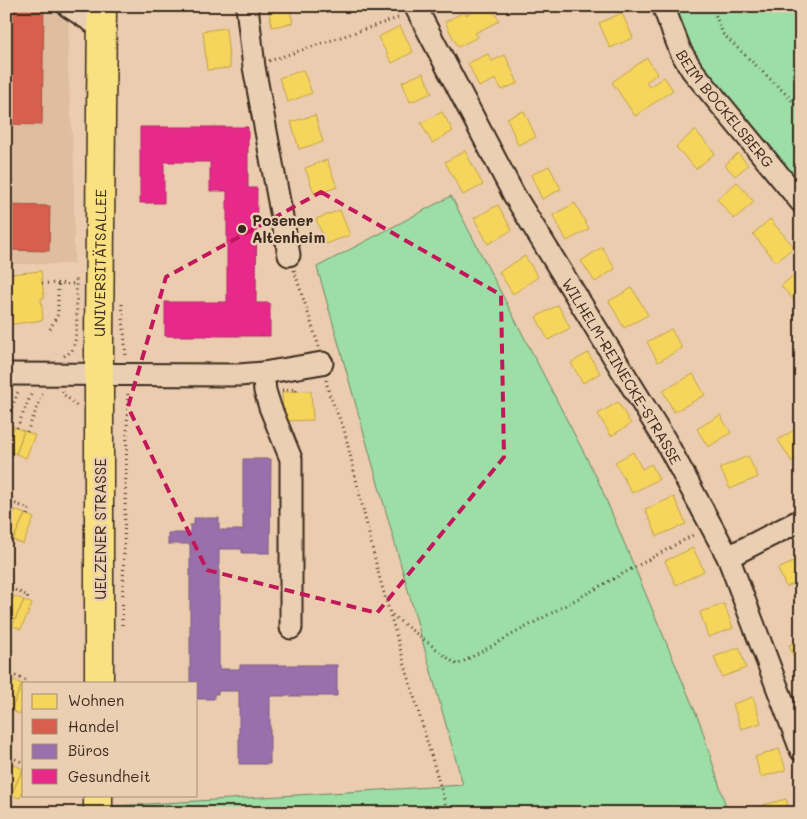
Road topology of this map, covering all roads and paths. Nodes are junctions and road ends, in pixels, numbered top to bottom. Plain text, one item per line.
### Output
1 (68, 6) edge
2 (247, 6) edge
3 (663, 6) edge
4 (712, 6) edge
5 (417, 9) edge
6 (102, 17) edge
7 (254, 67) junction
8 (801, 112) edge
9 (801, 202) edge
10 (289, 255) joint
11 (42, 284) dead end
12 (58, 284) junction
13 (99, 284) junction
14 (50, 329) dead end
15 (322, 363) junction
16 (264, 373) junction
17 (99, 375) junction
18 (13, 382) edge
19 (33, 390) dead end
20 (44, 390) dead end
21 (127, 419) dead end
22 (6, 422) edge
23 (17, 428) dead end
24 (27, 432) dead end
25 (8, 501) edge
26 (20, 505) junction
27 (7, 506) edge
28 (18, 511) dead end
29 (27, 515) dead end
30 (801, 520) edge
31 (710, 526) junction
32 (728, 557) junction
33 (8, 587) edge
34 (19, 592) junction
35 (7, 593) edge
36 (17, 597) dead end
37 (26, 601) dead end
38 (391, 615) junction
39 (122, 628) dead end
40 (291, 628) dead end
41 (7, 673) edge
42 (17, 677) junction
43 (16, 681) dead end
44 (26, 682) edge
45 (99, 682) edge
46 (801, 750) edge
47 (7, 757) edge
48 (17, 760) junction
49 (22, 762) edge
50 (15, 766) dead end
51 (98, 796) edge
52 (98, 813) edge
53 (448, 813) edge

1 - 6 street
2 - 7 street
3 - 9 street, BEIM BOCKELSBERG
4 - 8 path
5 - 7 path
5 - 31 street, WILHELM-REINECKE-STRASSE
6 - 13 main road, UNIVERSITÄTSALLEE
7 - 10 street
10 - 15 path
11 - 12 path
12 - 13 path
12 - 14 path
13 - 17 main road, UNIVERSITÄTSALLEE
15 - 16 street
15 - 38 path
16 - 17 street
16 - 40 street
17 - 18 street
17 - 45 main road, UELZENER STRASSE
18 - 22 path
19 - 23 path
20 - 24 path
21 - 39 path
25 - 26 path
25 - 27 path
26 - 28 path
26 - 29 path
30 - 32 street
31 - 32 street, WILHELM-REINECKE-STRASSE
31 - 38 path
32 - 46 street, WILHELM-REINECKE-STRASSE
33 - 34 path
33 - 35 path
34 - 36 path
34 - 37 path
38 - 53 path
41 - 42 path
42 - 43 path
42 - 44 path
47 - 48 path
48 - 49 path
48 - 50 path
51 - 52 main road

